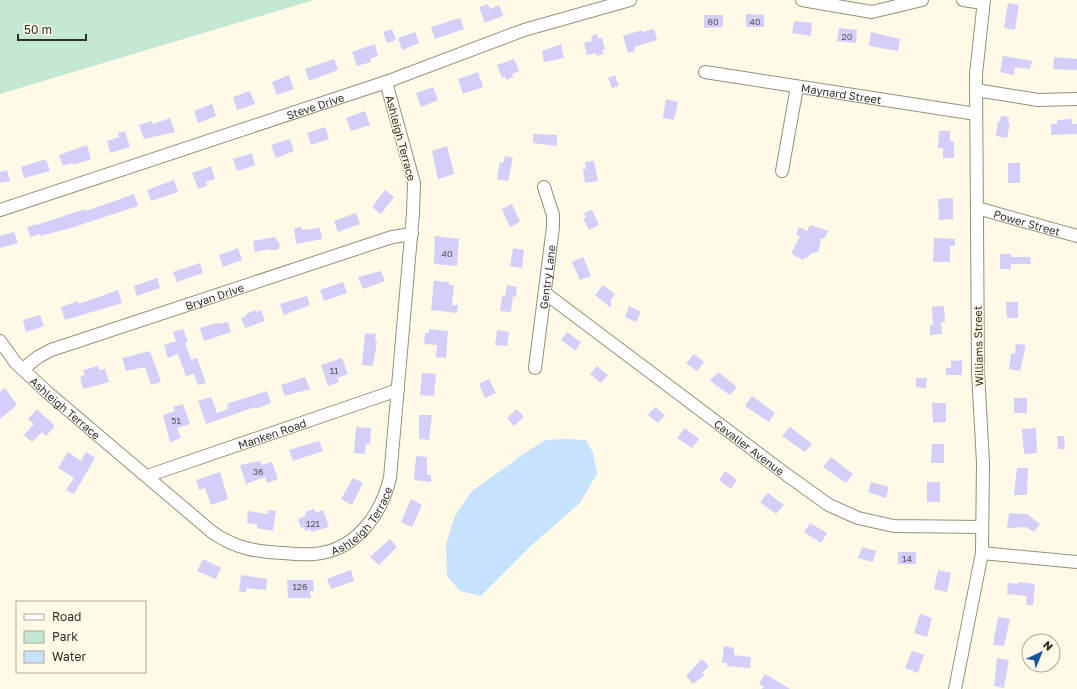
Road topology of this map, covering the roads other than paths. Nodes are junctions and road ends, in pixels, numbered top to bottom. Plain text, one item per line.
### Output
1 (630, 0) edge
2 (802, 0) edge
3 (922, 0) edge
4 (963, 0) edge
5 (983, 2) edge
6 (705, 72) dead end
7 (386, 82) junction
8 (797, 87) junction
9 (976, 90) junction
10 (1077, 99) edge
11 (976, 114) junction
12 (782, 171) dead end
13 (544, 187) dead end
14 (977, 208) junction
15 (0, 210) edge
16 (412, 234) junction
17 (1077, 236) edge
18 (545, 293) junction
19 (0, 342) edge
20 (535, 368) dead end
21 (23, 369) junction
22 (398, 390) junction
23 (146, 476) junction
24 (982, 527) junction
25 (982, 553) junction
26 (1077, 562) edge
27 (955, 689) edge

1 - 7 street, Steve Drive
2 - 3 street
4 - 5 street
5 - 9 street, Williams Street
6 - 8 street, Maynard Street
7 - 15 street, Steve Drive
7 - 16 street, Ashleigh Terrace
8 - 11 street, Maynard Street
8 - 12 street
9 - 10 street
9 - 11 street, Williams Street
11 - 14 street, Williams Street
13 - 18 street, Gentry Lane
14 - 17 street, Power Street
14 - 24 street, Williams Street
16 - 21 street, Bryan Drive
16 - 22 street, Ashleigh Terrace
18 - 20 street, Gentry Lane
18 - 24 street, Cavalier Avenue
19 - 21 street, Ashleigh Terrace
21 - 23 street, Ashleigh Terrace
22 - 23 street, Manken Road
22 - 23 street, Ashleigh Terrace
24 - 25 street, Williams Street
25 - 26 street
25 - 27 street, Williams Street

